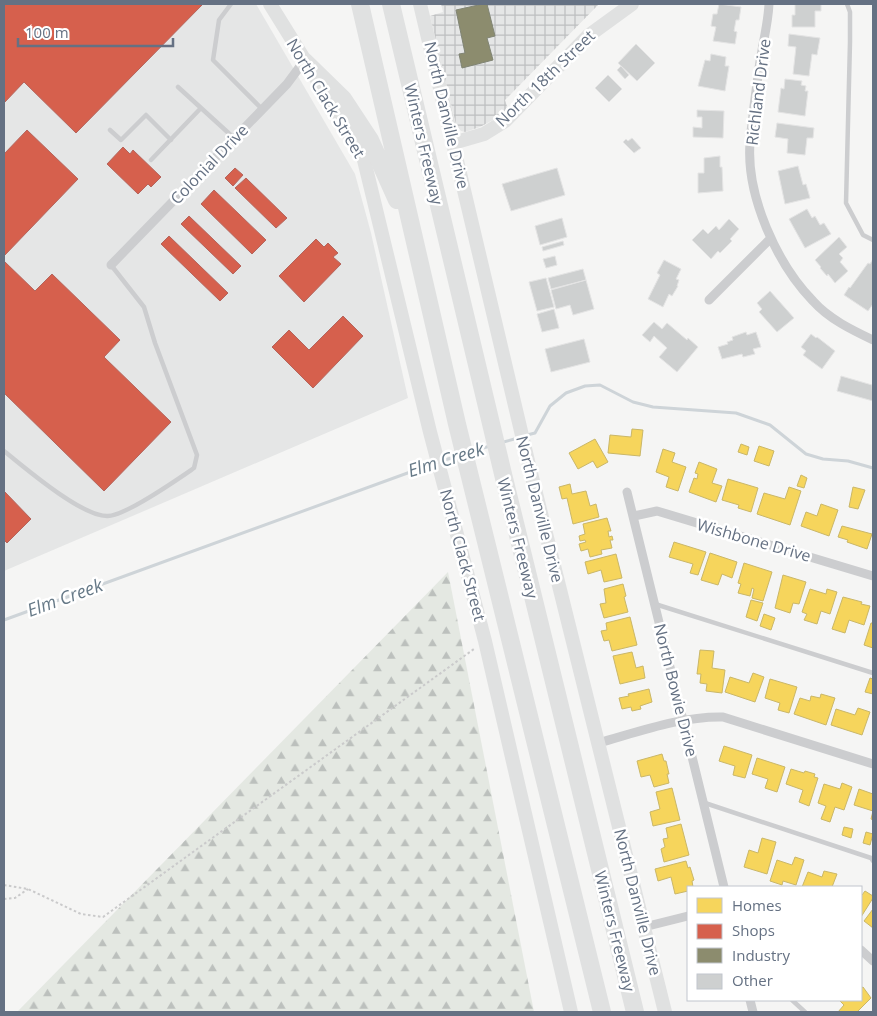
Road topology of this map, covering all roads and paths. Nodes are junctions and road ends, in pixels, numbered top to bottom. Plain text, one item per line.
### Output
1 (231, 4) edge
2 (270, 4) edge
3 (360, 4) edge
4 (391, 4) edge
5 (420, 4) edge
6 (632, 4) edge
7 (769, 4) edge
8 (847, 4) edge
9 (304, 61) junction
10 (178, 87) dead end
11 (200, 109) junction
12 (262, 109) junction
13 (110, 130) dead end
14 (234, 138) junction
15 (171, 140) junction
16 (453, 142) junction
17 (151, 160) dead end
18 (770, 239) junction
19 (873, 240) edge
20 (418, 257) junction
21 (111, 265) joint
22 (709, 300) dead end
23 (873, 340) edge
24 (4, 451) edge
25 (628, 492) dead end
26 (634, 516) junction
27 (873, 576) edge
28 (654, 604) junction
29 (485, 642) junction
30 (873, 674) edge
31 (684, 720) junction
32 (598, 743) junction
33 (873, 764) edge
34 (704, 802) junction
35 (873, 861) edge
36 (4, 886) edge
37 (724, 886) edge
38 (28, 889) junction
39 (4, 899) edge
40 (687, 916) edge
41 (644, 927) junction
42 (862, 951) edge
43 (873, 961) edge
44 (793, 1001) edge
45 (571, 1012) edge
46 (601, 1012) edge
47 (635, 1012) edge
48 (665, 1012) edge
49 (805, 1012) edge

1 - 12 lane
2 - 9 main road, North Clack Street
3 - 20 highway, Winters Freeway
4 - 47 highway, Winters Freeway
5 - 16 main road, North Danville Drive
6 - 16 main road, North 18th Street
7 - 18 street, Richland Drive
8 - 19 lane
9 - 12 street, Colonial Drive
9 - 20 highway
9 - 29 main road, North Clack Street
10 - 11 lane
11 - 14 lane
11 - 15 lane
12 - 14 street, Colonial Drive
13 - 15 lane
14 - 21 street, Colonial Drive
15 - 17 lane
16 - 32 main road, North Danville Drive
18 - 22 street
18 - 23 street, Richland Drive
20 - 46 highway, Winters Freeway
21 - 24 lane
25 - 26 street, North Bowie Drive
26 - 27 street, Wishbone Drive
26 - 28 street, North Bowie Drive
28 - 30 lane
28 - 31 street, North Bowie Drive
29 - 38 path
29 - 45 main road, North Clack Street
31 - 32 street
31 - 33 street
31 - 34 street, North Bowie Drive
32 - 41 main road, North Danville Drive
34 - 35 lane
34 - 37 street, North Bowie Drive
36 - 38 path
38 - 39 path
40 - 41 street
41 - 48 main road, North Danville Drive
42 - 43 street
44 - 49 lane

